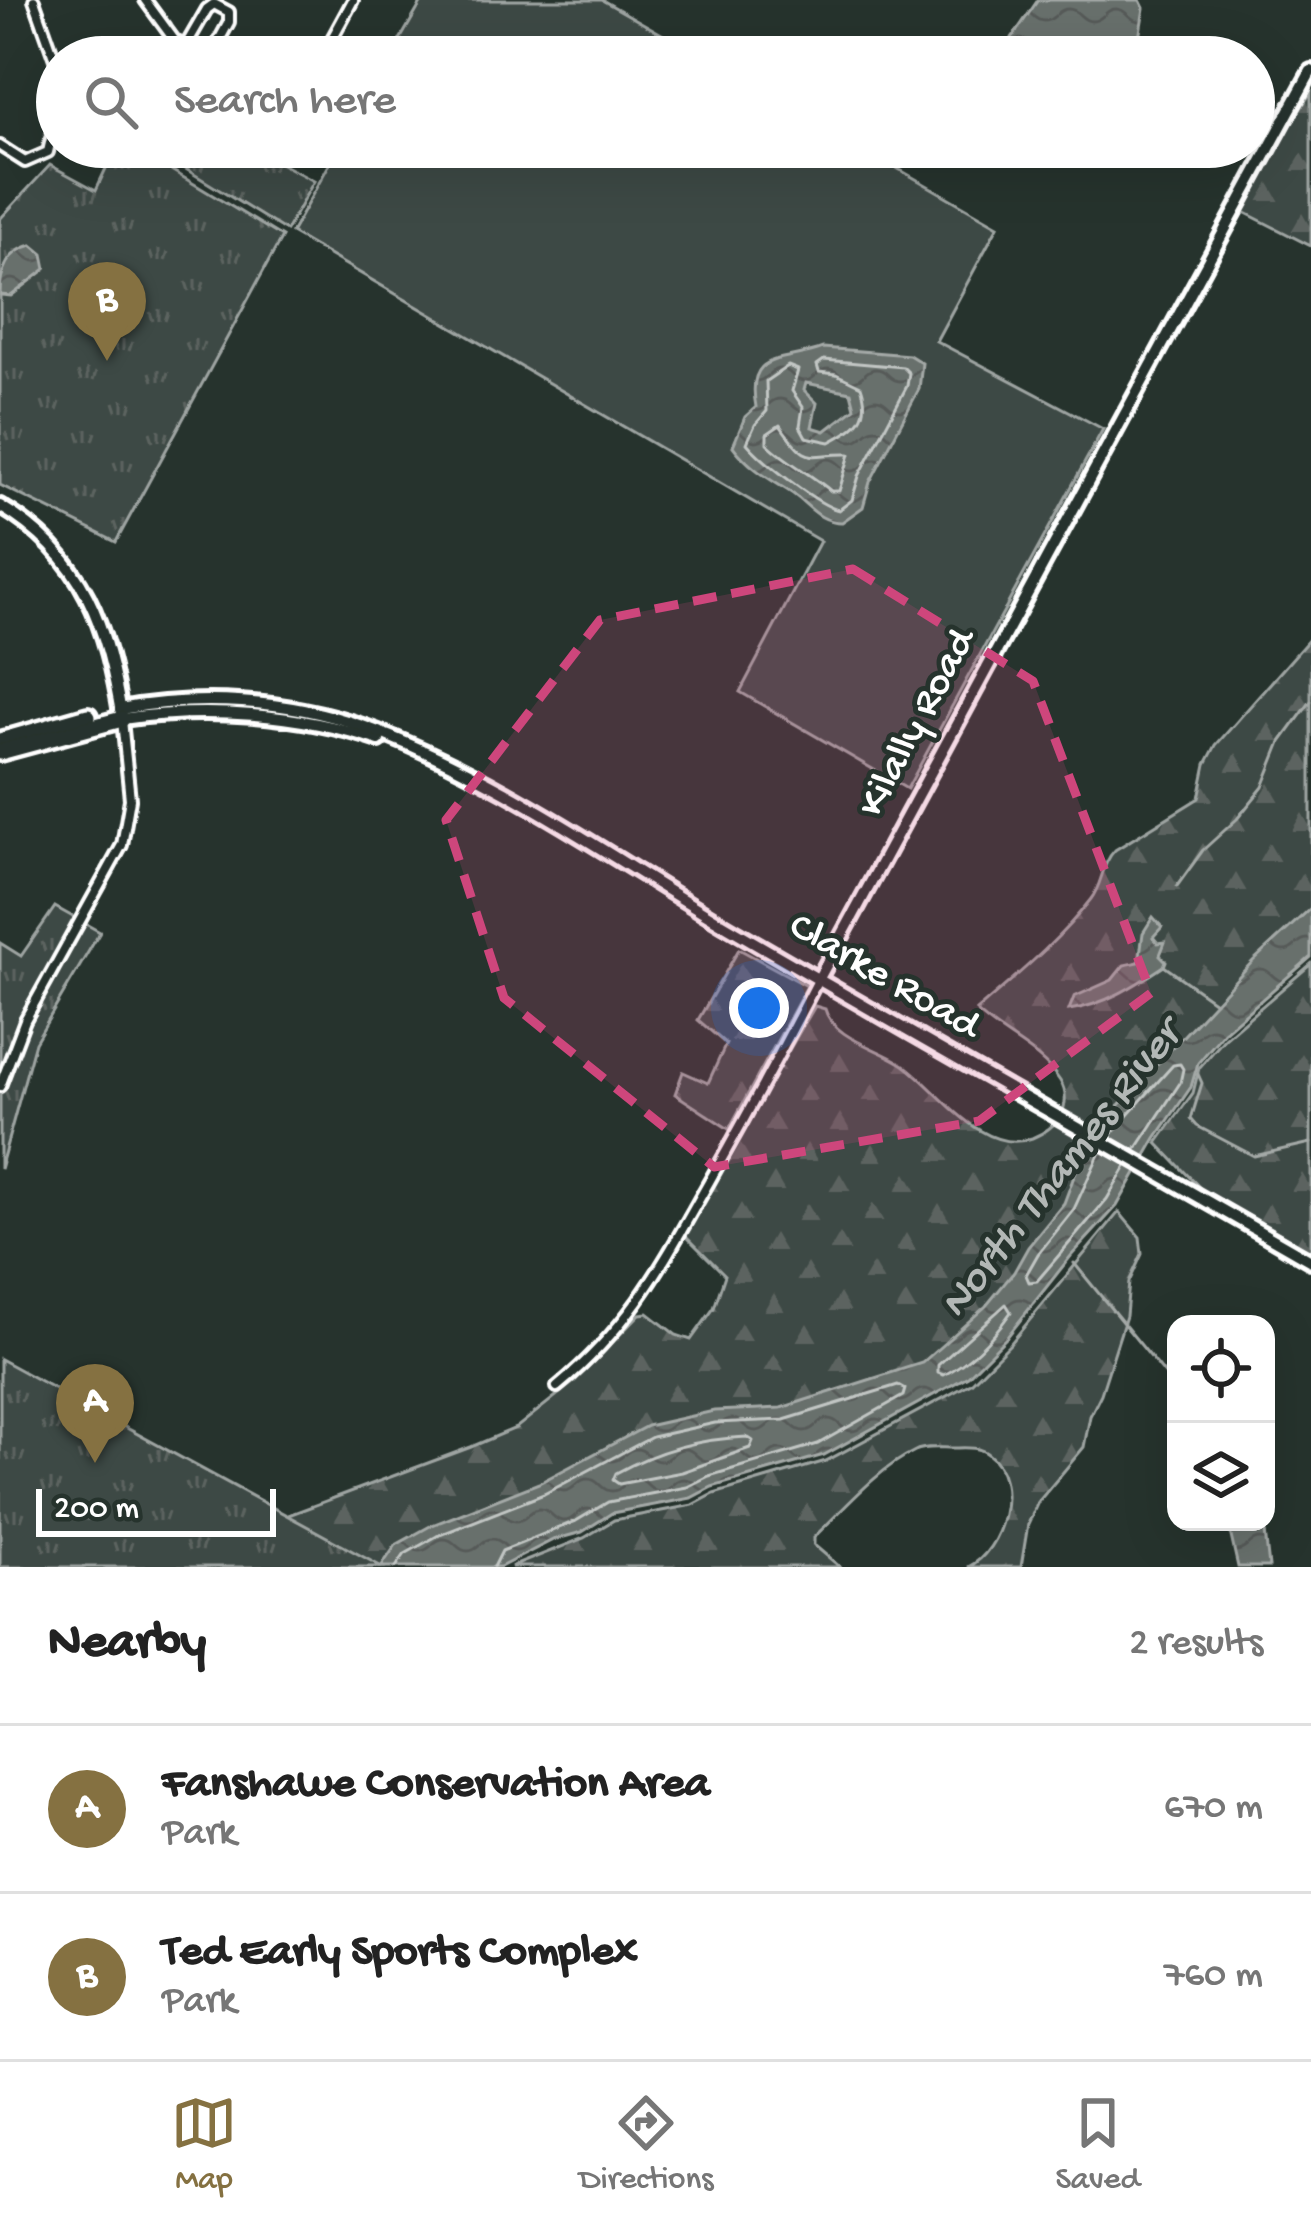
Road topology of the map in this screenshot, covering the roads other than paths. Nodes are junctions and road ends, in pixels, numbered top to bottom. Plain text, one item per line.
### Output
1 (34, 0) edge
2 (145, 0) edge
3 (353, 0) edge
4 (47, 36) edge
5 (172, 36) edge
6 (191, 36) edge
7 (220, 36) edge
8 (333, 36) edge
9 (1311, 71) edge
10 (1275, 137) edge
11 (0, 146) edge
12 (36, 159) edge
13 (1258, 168) edge
14 (0, 506) edge
15 (121, 714) junction
16 (0, 741) edge
17 (0, 752) edge
18 (818, 980) junction
19 (0, 1086) edge
20 (1311, 1261) edge
21 (557, 1388) dead end

1 - 4 street
2 - 5 street
3 - 8 street
6 - 7 street
9 - 10 main road, Kilally Road
11 - 12 street
13 - 18 main road, Kilally Road
14 - 15 main road
15 - 16 highway
15 - 17 highway
15 - 18 main road, Clarke Road
15 - 19 street
18 - 20 main road, Clarke Road
18 - 21 street, Kilally Road

